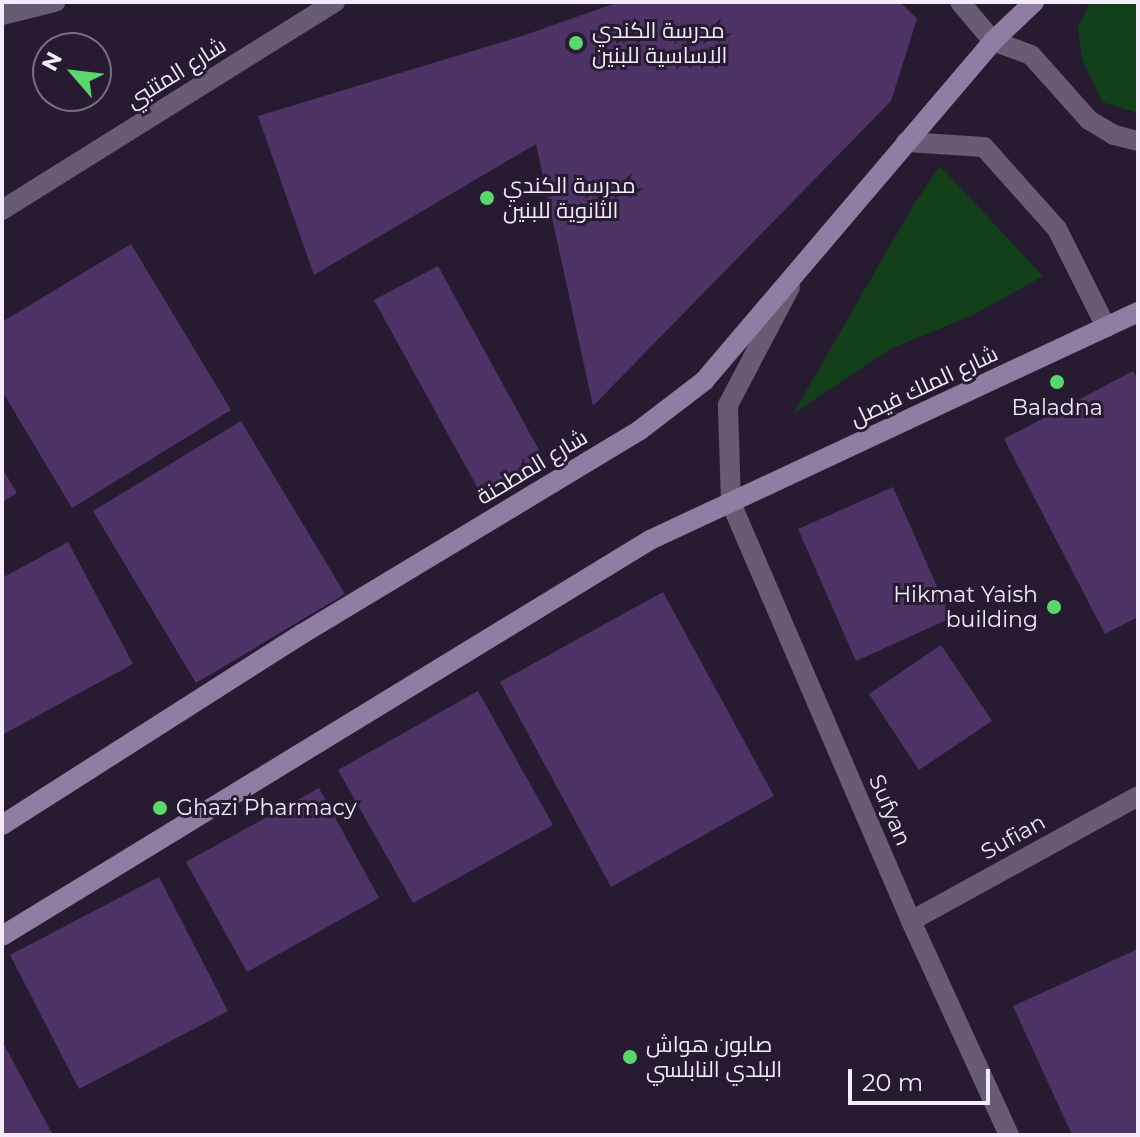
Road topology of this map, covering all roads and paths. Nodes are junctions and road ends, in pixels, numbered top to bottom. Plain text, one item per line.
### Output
1 (55, 2) edge
2 (335, 2) edge
3 (960, 2) edge
4 (1034, 2) edge
5 (2, 15) edge
6 (993, 41) junction
7 (1138, 141) edge
8 (906, 142) junction
9 (2, 210) edge
10 (801, 266) junction
11 (1138, 312) edge
12 (1106, 327) junction
13 (731, 503) junction
14 (1138, 796) edge
15 (2, 825) edge
16 (911, 921) junction
17 (2, 936) edge
18 (1009, 1135) edge

1 - 5 street
2 - 9 street, شارع المتنبي
3 - 6 street
4 - 6 main road
6 - 7 street
6 - 8 main road, شارع المطحنة
8 - 10 main road, شارع المطحنة
8 - 12 street
10 - 13 street
10 - 15 main road, شارع المطحنة
11 - 12 main road, شارع الملك فيصل
12 - 13 main road, شارع الملك فيصل
13 - 16 street, Sufyan
13 - 17 main road
14 - 16 street, Sufian
16 - 18 street, Sufyan

